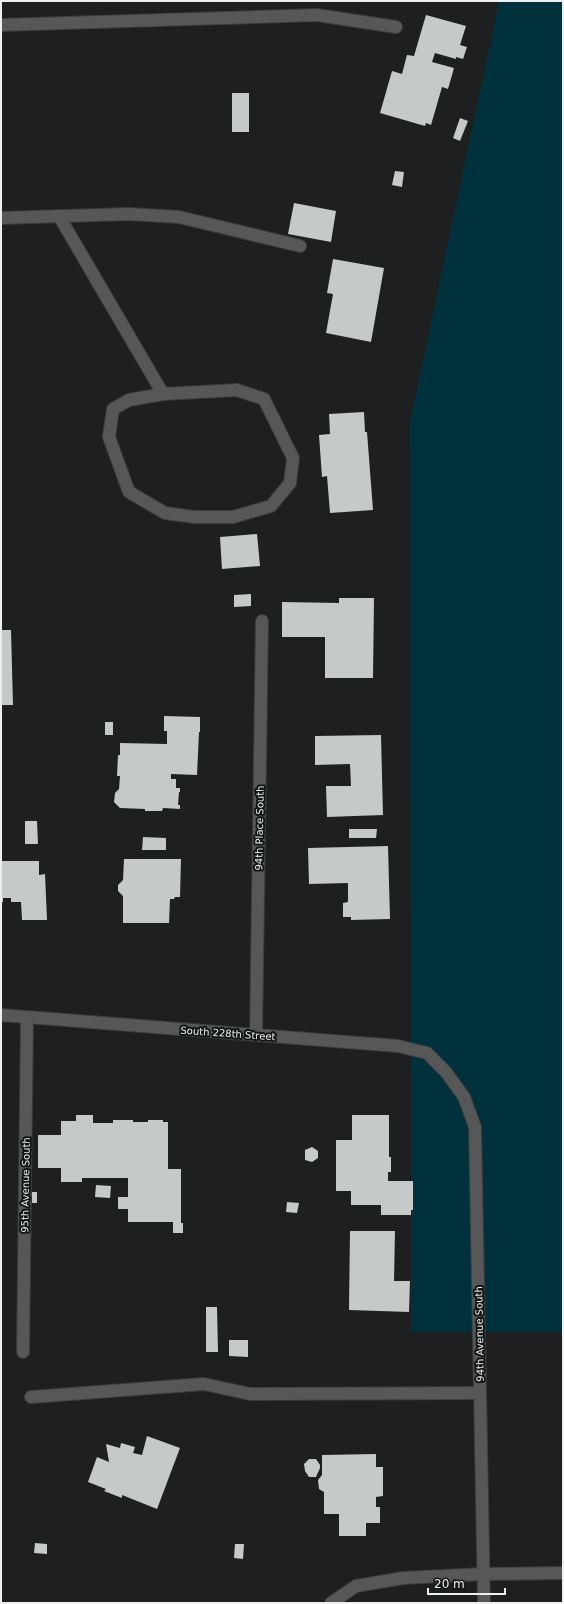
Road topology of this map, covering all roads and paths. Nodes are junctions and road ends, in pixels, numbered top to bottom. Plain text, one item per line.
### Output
1 (1, 25) edge
2 (396, 27) dead end
3 (59, 216) junction
4 (1, 218) edge
5 (300, 246) dead end
6 (163, 394) junction
7 (262, 621) dead end
8 (1, 1014) edge
9 (26, 1018) junction
10 (256, 1035) junction
11 (446, 1072) joint
12 (23, 1352) dead end
13 (480, 1393) junction
14 (32, 1397) dead end
15 (563, 1573) edge
16 (483, 1574) junction
17 (331, 1603) edge
18 (484, 1603) edge

1 - 2 street
3 - 4 street
3 - 5 street
3 - 6 street
6 - 6 street
7 - 10 street, 94th Place South
8 - 9 street, South 228th Street
9 - 10 street, South 228th Street
9 - 12 street, 95th Avenue South
10 - 11 street, South 228th Street
11 - 13 street, 94th Avenue South
13 - 14 street
13 - 16 street, 94th Avenue South
15 - 16 street
16 - 17 street
16 - 18 street, 94th Avenue South

